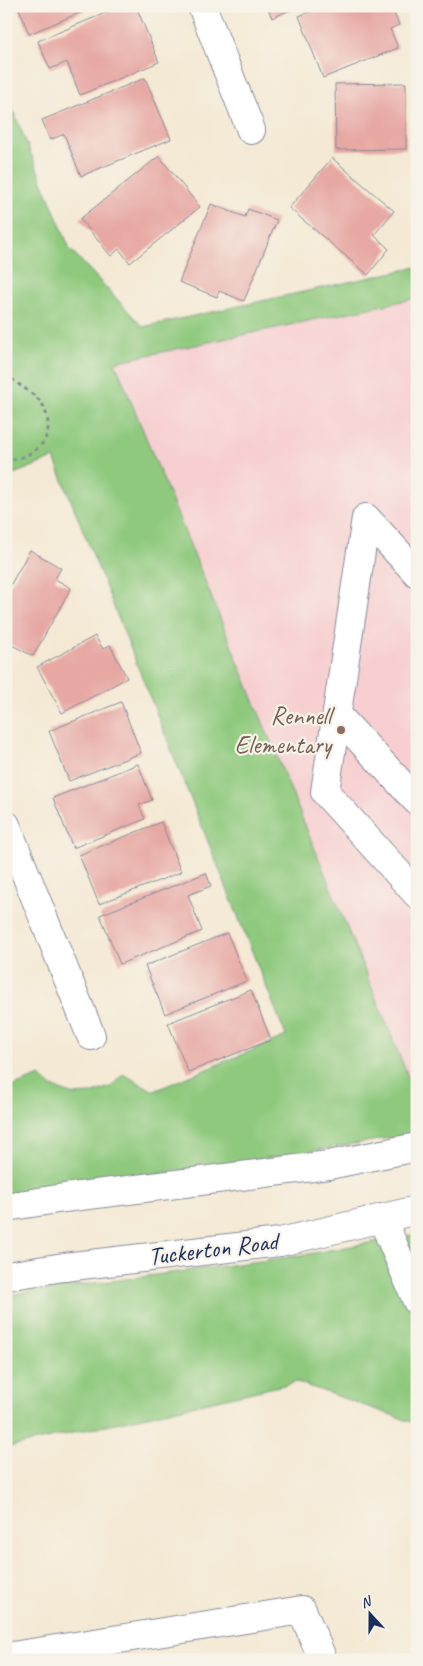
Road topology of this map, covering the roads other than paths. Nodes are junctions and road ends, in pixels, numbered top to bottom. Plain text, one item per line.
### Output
1 (202, 6) edge
2 (251, 130) dead end
3 (417, 573) edge
4 (337, 716) junction
5 (417, 801) edge
6 (6, 825) edge
7 (417, 894) edge
8 (92, 1036) dead end
9 (417, 1147) edge
10 (6, 1207) edge
11 (417, 1210) edge
12 (382, 1218) junction
13 (6, 1276) edge
14 (417, 1301) edge
15 (6, 1657) edge
16 (323, 1660) edge

1 - 2 main road
3 - 4 main road
4 - 5 main road
4 - 7 main road
6 - 8 main road
9 - 10 main road
11 - 12 main road, Tuckerton Road
12 - 13 main road, Tuckerton Road
12 - 14 main road
15 - 16 main road

